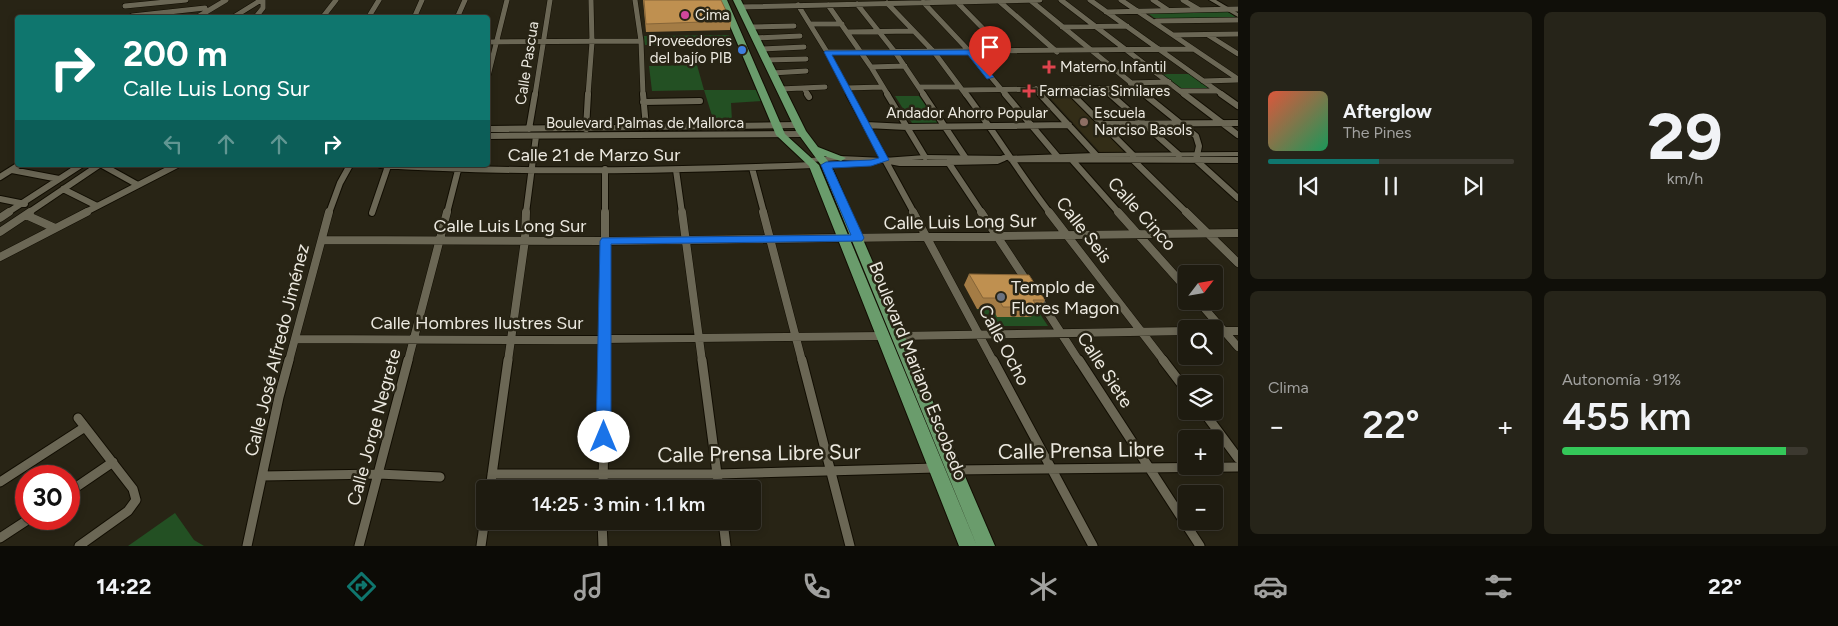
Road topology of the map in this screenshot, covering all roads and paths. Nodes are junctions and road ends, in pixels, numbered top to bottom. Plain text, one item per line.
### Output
1 (122, 0) edge
2 (186, 0) edge
3 (226, 0) edge
4 (262, 0) edge
5 (336, 0) edge
6 (379, 0) edge
7 (422, 0) edge
8 (465, 0) edge
9 (507, 0) edge
10 (550, 0) edge
11 (591, 0) edge
12 (635, 0) edge
13 (723, 0) edge
14 (1012, 0) edge
15 (1030, 0) edge
16 (1040, 0) edge
17 (1061, 0) edge
18 (1090, 0) edge
19 (1121, 0) edge
20 (1125, 0) edge
21 (1153, 0) edge
22 (1183, 0) edge
23 (1212, 0) edge
24 (930, 1) edge
25 (956, 1) edge
26 (985, 1) edge
27 (999, 1) edge
28 (923, 2) junction
29 (739, 3) edge
30 (888, 3) junction
31 (857, 4) junction
32 (798, 5) junction
33 (828, 5) junction
34 (125, 6) junction
35 (205, 8) dead end
36 (1198, 9) junction
37 (1227, 9) junction
38 (1238, 9) edge
39 (1139, 10) junction
40 (1168, 10) junction
41 (1106, 12) junction
42 (132, 15) edge
43 (149, 15) edge
44 (201, 15) edge
45 (237, 15) edge
46 (257, 15) edge
47 (324, 15) edge
48 (370, 15) edge
49 (415, 15) edge
50 (459, 15) edge
51 (1238, 15) edge
52 (1238, 20) edge
53 (1156, 21) junction
54 (811, 24) junction
55 (842, 24) junction
56 (794, 26) dead end
57 (1126, 26) junction
58 (750, 27) junction
59 (1062, 27) junction
60 (1096, 27) junction
61 (913, 31) junction
62 (847, 32) junction
63 (880, 32) junction
64 (1237, 34) edge
65 (1175, 35) junction
66 (1208, 35) junction
67 (800, 36) dead end
68 (755, 38) junction
69 (641, 41) junction
70 (490, 42) edge
71 (496, 42) junction
72 (542, 42) junction
73 (592, 42) junction
74 (804, 47) dead end
75 (761, 49) junction
76 (1194, 49) junction
77 (1160, 50) junction
78 (1091, 51) junction
79 (1128, 51) junction
80 (827, 52) junction
81 (861, 52) junction
82 (895, 52) junction
83 (934, 52) junction
84 (970, 52) junction
85 (1006, 52) junction
86 (1057, 52) junction
87 (1238, 54) edge
88 (806, 59) dead end
89 (766, 60) junction
90 (905, 66) junction
91 (870, 67) junction
92 (490, 68) edge
93 (806, 71) dead end
94 (772, 72) junction
95 (1238, 79) edge
96 (1203, 81) junction
97 (1169, 82) junction
98 (1130, 83) junction
99 (826, 87) dead end
100 (882, 87) junction
101 (919, 87) junction
102 (804, 88) junction
103 (846, 88) junction
104 (961, 88) junction
105 (1137, 88) junction
106 (780, 89) junction
107 (1067, 89) junction
108 (1105, 89) junction
109 (1000, 90) junction
110 (1036, 90) junction
111 (1217, 91) junction
112 (1181, 92) junction
113 (809, 97) dead end
114 (700, 101) dead end
115 (643, 102) junction
116 (1238, 106) edge
117 (1238, 123) edge
118 (1102, 124) junction
119 (1145, 124) junction
120 (1224, 124) junction
121 (866, 125) junction
122 (1069, 125) junction
123 (1182, 125) junction
124 (946, 126) junction
125 (990, 126) junction
126 (1032, 126) junction
127 (646, 127) junction
128 (907, 127) junction
129 (490, 129) edge
130 (529, 129) junction
131 (586, 129) junction
132 (801, 129) junction
133 (779, 130) junction
134 (1238, 135) edge
135 (490, 136) edge
136 (536, 136) junction
137 (812, 148) junction
138 (1238, 154) edge
139 (1096, 155) junction
140 (1179, 155) junction
141 (1058, 156) junction
142 (925, 157) junction
143 (965, 157) junction
144 (1133, 157) junction
145 (1196, 157) junction
146 (841, 158) junction
147 (1009, 158) junction
148 (884, 160) junction
149 (1073, 160) junction
150 (1238, 160) edge
151 (816, 162) junction
152 (948, 162) junction
153 (16, 167) edge
154 (79, 167) edge
155 (97, 167) edge
156 (104, 167) edge
157 (172, 167) edge
158 (349, 167) edge
159 (388, 167) edge
160 (406, 167) edge
161 (752, 168) junction
162 (605, 169) junction
163 (12, 170) junction
164 (458, 170) junction
165 (531, 170) junction
166 (676, 170) junction
167 (0, 177) edge
168 (60, 179) junction
169 (138, 185) junction
170 (63, 189) junction
171 (1238, 198) edge
172 (0, 199) edge
173 (22, 204) junction
174 (40, 205) junction
175 (97, 206) junction
176 (372, 213) dead end
177 (26, 215) junction
178 (0, 218) edge
179 (55, 228) junction
180 (0, 232) edge
181 (1208, 233) junction
182 (1238, 233) edge
183 (1138, 234) junction
184 (1068, 235) junction
185 (997, 236) junction
186 (769, 238) junction
187 (858, 238) junction
188 (928, 238) junction
189 (687, 239) junction
190 (843, 239) junction
191 (322, 240) junction
192 (525, 240) junction
193 (606, 241) junction
194 (440, 242) junction
195 (0, 248) edge
196 (8, 253) junction
197 (0, 257) edge
198 (1238, 263) edge
199 (1178, 279) edge
200 (1206, 310) edge
201 (1214, 320) edge
202 (1223, 330) joint
203 (1238, 330) edge
204 (1178, 331) edge
205 (1062, 333) junction
206 (1143, 333) junction
207 (980, 334) junction
208 (891, 336) junction
209 (795, 337) junction
210 (606, 338) junction
211 (700, 338) junction
212 (296, 339) junction
213 (413, 340) junction
214 (510, 340) junction
215 (1238, 347) edge
216 (1178, 379) edge
217 (78, 418) dead end
218 (1210, 420) edge
219 (85, 427) junction
220 (1238, 458) edge
221 (113, 462) junction
222 (1238, 467) edge
223 (936, 468) junction
224 (1149, 468) junction
225 (1051, 469) junction
226 (954, 470) junction
227 (831, 471) junction
228 (379, 474) junction
229 (492, 474) junction
230 (717, 474) junction
231 (603, 475) junction
232 (262, 476) junction
233 (440, 477) dead end
234 (491, 480) edge
235 (603, 480) edge
236 (718, 480) edge
237 (0, 482) edge
238 (80, 484) edge
239 (15, 528) edge
240 (483, 530) edge
241 (602, 530) edge
242 (724, 530) edge
243 (0, 538) edge
244 (79, 546) edge
245 (247, 546) edge
246 (359, 546) edge
247 (481, 546) edge
248 (603, 546) edge
249 (726, 546) edge
250 (850, 546) edge
251 (968, 546) edge
252 (986, 546) edge
253 (1093, 546) edge
254 (1200, 546) edge

1 - 34 street
2 - 34 street
3 - 44 street
4 - 45 street
4 - 46 street
5 - 47 street
6 - 48 street
7 - 49 street
8 - 50 street
9 - 71 street
10 - 72 street, Calle Pascua
11 - 73 street
12 - 69 street
13 - 133 main road, Boulevard Mariano Escobedo
14 - 15 street
14 - 27 street
15 - 16 street
15 - 59 street
17 - 60 street
18 - 41 street
19 - 39 street
20 - 39 street
21 - 40 street
22 - 36 street
23 - 37 street
24 - 25 street
24 - 28 street
25 - 26 street
25 - 85 street
26 - 27 street
27 - 86 street
28 - 30 street
28 - 84 street
29 - 32 street
29 - 58 main road, Boulevard Mariano Escobedo
30 - 31 street
30 - 61 street, Calle Seis
31 - 33 street
31 - 63 street
32 - 33 street
32 - 54 street, Calle Ocho
33 - 55 street
34 - 42 street
35 - 43 street
36 - 37 street
36 - 40 street
37 - 38 street
37 - 51 street
39 - 40 street
39 - 41 street
39 - 53 street
39 - 65 street
41 - 57 street
52 - 53 street
53 - 65 street
54 - 55 street
54 - 80 street, Calle Ocho
55 - 62 street
56 - 58 street
57 - 60 street
57 - 77 street
58 - 68 main road, Boulevard Mariano Escobedo
59 - 60 street
59 - 78 street
60 - 79 street
61 - 63 street
61 - 83 street, Calle Seis
62 - 63 street
62 - 81 street
63 - 82 street
64 - 66 street
65 - 66 street
65 - 76 street
65 - 95 street
66 - 87 street
67 - 68 street
68 - 75 main road, Boulevard Mariano Escobedo
69 - 73 street
69 - 115 street
70 - 71 street
71 - 72 street
71 - 92 street
72 - 73 street
72 - 130 street, Calle Pascua
73 - 131 street
74 - 75 street
75 - 89 main road, Boulevard Mariano Escobedo
76 - 77 street
76 - 95 street
77 - 79 street
77 - 96 street
78 - 79 street
78 - 86 street
78 - 98 street
79 - 97 street
80 - 81 street
80 - 103 street, Calle Ocho
81 - 82 street
81 - 91 street
82 - 83 street
82 - 90 street
83 - 84 street
83 - 104 street, Calle Seis
84 - 85 street
84 - 109 street
85 - 86 street
88 - 89 street
89 - 94 main road, Boulevard Mariano Escobedo
90 - 91 street
90 - 101 street
91 - 100 street
93 - 94 street
94 - 106 main road, Boulevard Mariano Escobedo
95 - 96 street
96 - 111 street
97 - 98 street
97 - 112 street
98 - 105 street
99 - 102 street
100 - 103 street
100 - 128 street
101 - 104 street
101 - 124 street
102 - 106 street
102 - 113 street
103 - 121 street, Calle Ocho
104 - 109 street
104 - 125 street, Calle Seis
105 - 108 street
105 - 123 street
106 - 132 main road, Boulevard Mariano Escobedo
107 - 108 street
107 - 110 street
107 - 118 street
108 - 119 street
109 - 110 street
109 - 126 street
110 - 122 street
111 - 112 street
111 - 116 street
112 - 120 street
114 - 115 street
115 - 127 street
117 - 120 street
118 - 119 street
118 - 144 street
119 - 123 street
119 - 140 street
120 - 123 street
120 - 134 street
121 - 128 street, Andador Ahorro Popular
121 - 148 street, Calle Ocho
122 - 126 street, Andador Ahorro Popular
122 - 139 street
123 - 145 street
124 - 125 street, Andador Ahorro Popular
124 - 128 street, Andador Ahorro Popular
124 - 143 street
125 - 126 street, Andador Ahorro Popular
125 - 147 street, Calle Seis
126 - 141 street
127 - 131 street, Boulevard Palmas de Mallorca
127 - 133 street, Boulevard Palmas de Mallorca
128 - 142 street
129 - 130 street, Boulevard Palmas de Mallorca
130 - 131 street, Boulevard Palmas de Mallorca
132 - 133 street, Boulevard Palmas de Mallorca
132 - 133 street, Boulevard Palmas de Mallorca
132 - 137 main road, Boulevard Mariano Escobedo
133 - 136 street, Boulevard Palmas de Mallorca
133 - 151 main road, Boulevard Mariano Escobedo
135 - 136 street, Boulevard Palmas de Mallorca
136 - 165 street
137 - 146 main road
137 - 151 main road, Boulevard Mariano Escobedo
138 - 145 street
139 - 141 street
139 - 144 street
140 - 144 street
140 - 145 street
141 - 147 street
142 - 143 street
142 - 148 street
143 - 147 street
144 - 145 street
144 - 149 street
144 - 181 street
145 - 150 street
145 - 171 street
146 - 148 street
146 - 151 street
147 - 149 street
147 - 152 street
147 - 184 street, Calle Seis
148 - 151 street
148 - 152 street
148 - 188 street, Calle Ocho
149 - 183 street, Calle Cinco
151 - 161 street, Calle 21 de Marzo Sur
151 - 187 main road, Boulevard Mariano Escobedo
151 - 190 main road, Boulevard Mariano Escobedo
152 - 185 street, Calle Siete
153 - 163 street
154 - 168 street
155 - 170 street
156 - 169 street
157 - 169 street
158 - 191 street, Calle José Alfredo Jiménez
159 - 176 street
160 - 164 street, Calle 21 de Marzo Sur
161 - 166 street, Calle 21 de Marzo Sur
161 - 186 street
162 - 165 street, Calle 21 de Marzo Sur
162 - 166 street, Calle 21 de Marzo Sur
162 - 193 street
163 - 167 street
163 - 168 street
164 - 165 street, Calle 21 de Marzo Sur
164 - 194 street, Calle Jorge Negrete
165 - 192 street
166 - 189 street
168 - 173 street
169 - 175 street
170 - 174 street
170 - 175 street
172 - 173 street
173 - 174 street
173 - 178 street
174 - 177 street
175 - 179 street
177 - 179 street
177 - 180 street
179 - 196 street
181 - 182 street, Calle Luis Long Sur
181 - 183 street, Calle Luis Long Sur
181 - 198 street
183 - 184 street, Calle Luis Long Sur
183 - 199 street, Calle Cinco
184 - 185 street, Calle Luis Long Sur
184 - 206 street, Calle Seis
185 - 188 street, Calle Luis Long Sur
185 - 205 street, Calle Siete
186 - 189 street, Calle Luis Long Sur
186 - 190 street, Calle Luis Long Sur
186 - 209 street
187 - 188 street, Calle Luis Long Sur
187 - 190 street, Calle Luis Long Sur
187 - 208 main road, Boulevard Mariano Escobedo
188 - 207 street, Calle Ocho
189 - 193 street, Calle Luis Long Sur
189 - 211 street
190 - 208 main road, Boulevard Mariano Escobedo
191 - 194 street, Calle Luis Long Sur
191 - 212 street, Calle José Alfredo Jiménez
192 - 193 street, Calle Luis Long Sur
192 - 194 street, Calle Luis Long Sur
192 - 214 street
193 - 210 street
194 - 213 street, Calle Jorge Negrete
195 - 196 street
196 - 197 street
200 - 201 street
202 - 203 street
202 - 215 street
204 - 206 street, Calle Hombres Ilustres Sur
205 - 206 street, Calle Hombres Ilustres Sur
205 - 207 street, Calle Hombres Ilustres Sur
205 - 224 street, Calle Siete
206 - 216 street, Calle Seis
207 - 208 street, Calle Hombres Ilustres Sur
207 - 225 street, Calle Ocho
208 - 209 street, Calle Hombres Ilustres Sur
208 - 223 main road, Boulevard Mariano Escobedo
208 - 226 main road, Boulevard Mariano Escobedo
209 - 211 street, Calle Hombres Ilustres Sur
209 - 227 street
210 - 211 street, Calle Hombres Ilustres Sur
210 - 214 street, Calle Hombres Ilustres Sur
210 - 231 street
211 - 230 street
212 - 213 street, Calle Hombres Ilustres Sur
212 - 232 street, Calle José Alfredo Jiménez
213 - 214 street, Calle Hombres Ilustres Sur
213 - 228 street, Calle Jorge Negrete
214 - 229 street
217 - 219 street
218 - 220 street
219 - 221 street
219 - 237 street
221 - 238 street
221 - 244 street
222 - 224 street, Calle Prensa Libre
223 - 227 street, Calle Prensa Libre Sur
223 - 251 main road, Boulevard Mariano Escobedo
224 - 225 street, Calle Prensa Libre
224 - 254 street, Calle Siete
225 - 226 street, Calle Prensa Libre
225 - 253 street, Calle Ocho
226 - 252 main road, Boulevard Mariano Escobedo
227 - 230 street, Calle Prensa Libre Sur
227 - 250 street
228 - 232 street
228 - 233 street
228 - 246 street, Calle Jorge Negrete
229 - 231 street, Calle Prensa Libre Sur
229 - 234 street
230 - 231 street, Calle Prensa Libre Sur
230 - 236 street
231 - 235 street
232 - 245 street, Calle José Alfredo Jiménez
239 - 243 street
240 - 247 street
241 - 248 street
242 - 249 street

